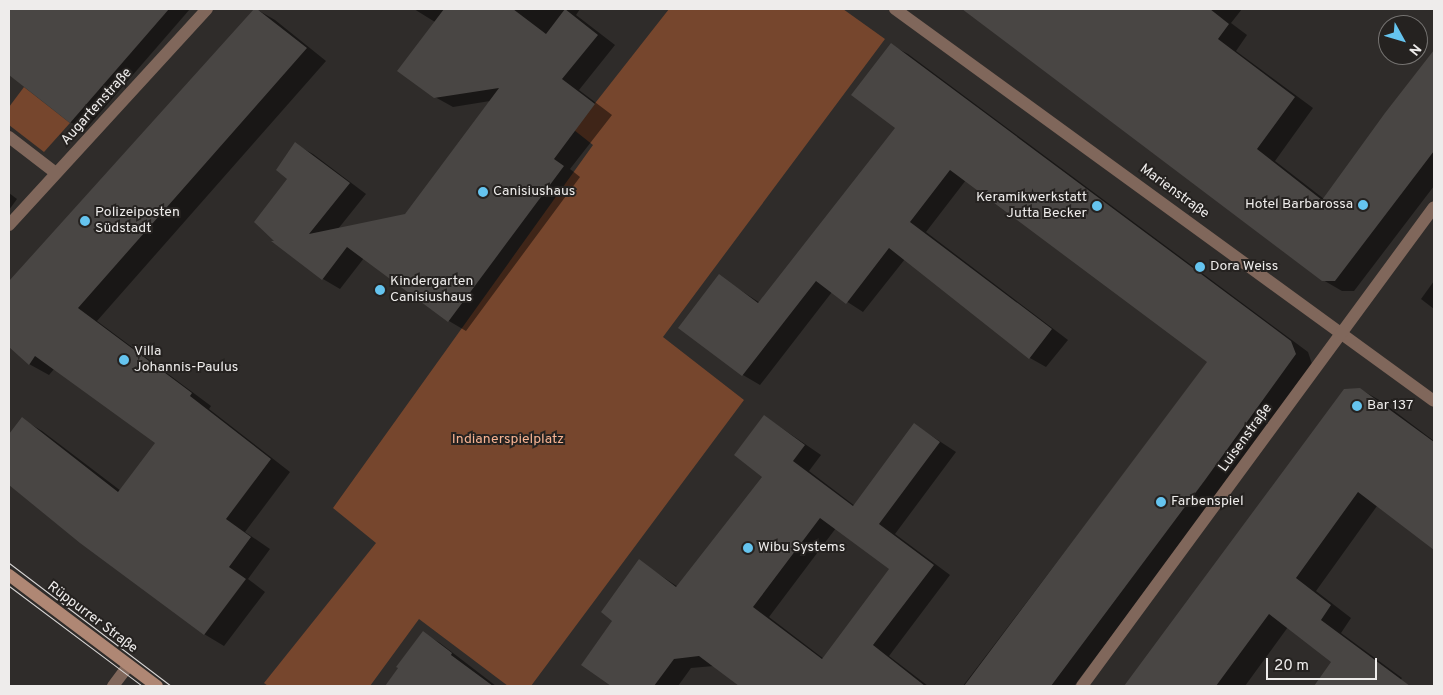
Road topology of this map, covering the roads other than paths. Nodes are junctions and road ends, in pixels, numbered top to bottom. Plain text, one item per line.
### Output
1 (207, 9) edge
2 (895, 9) edge
3 (9, 137) edge
4 (56, 174) junction
5 (1434, 207) edge
6 (9, 226) edge
7 (1342, 332) junction
8 (1434, 400) edge
9 (9, 574) edge
10 (129, 664) junction
11 (113, 686) edge
12 (157, 686) edge
13 (1082, 686) edge

1 - 4 street, Augartenstraße
2 - 7 street, Marienstraße
3 - 4 street
4 - 6 street, Augartenstraße
5 - 7 street, Luisenstraße
7 - 8 street, Marienstraße
7 - 13 street, Luisenstraße
9 - 10 main road, Rüppurrer Straße
10 - 11 street
10 - 12 main road, Rüppurrer Straße

